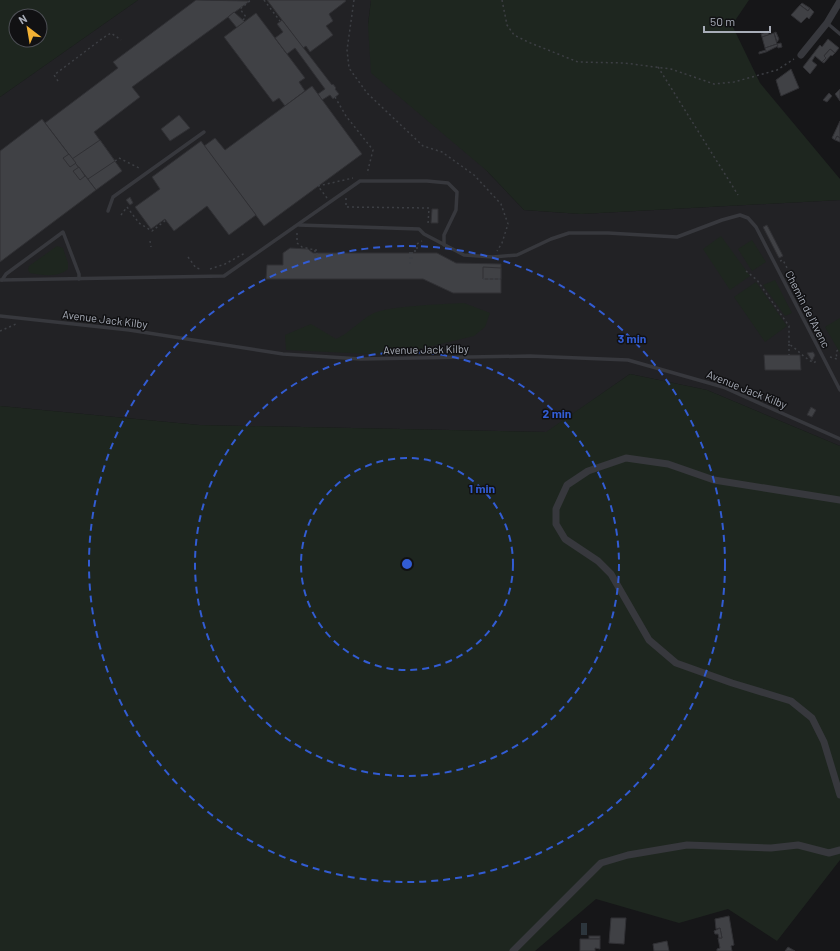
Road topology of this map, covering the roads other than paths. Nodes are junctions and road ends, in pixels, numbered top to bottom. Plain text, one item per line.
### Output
1 (840, 1) edge
2 (827, 23) junction
3 (840, 34) edge
4 (801, 55) road end
5 (204, 132) dead end
6 (108, 212) dead end
7 (299, 227) junction
8 (444, 245) junction
9 (1, 280) edge
10 (79, 280) junction
11 (0, 316) edge
12 (840, 390) edge
13 (840, 439) edge
14 (840, 500) edge
15 (839, 785) edge
16 (840, 795) edge
17 (840, 850) edge
18 (513, 951) edge

1 - 2 street
2 - 3 lane
2 - 4 street
5 - 6 lane
7 - 8 lane
7 - 8 lane
7 - 10 lane
8 - 12 lane, Chemin de l'Avenc
9 - 10 lane
9 - 10 lane
11 - 13 lane, Avenue Jack Kilby
14 - 15 street
15 - 16 street
17 - 18 street

